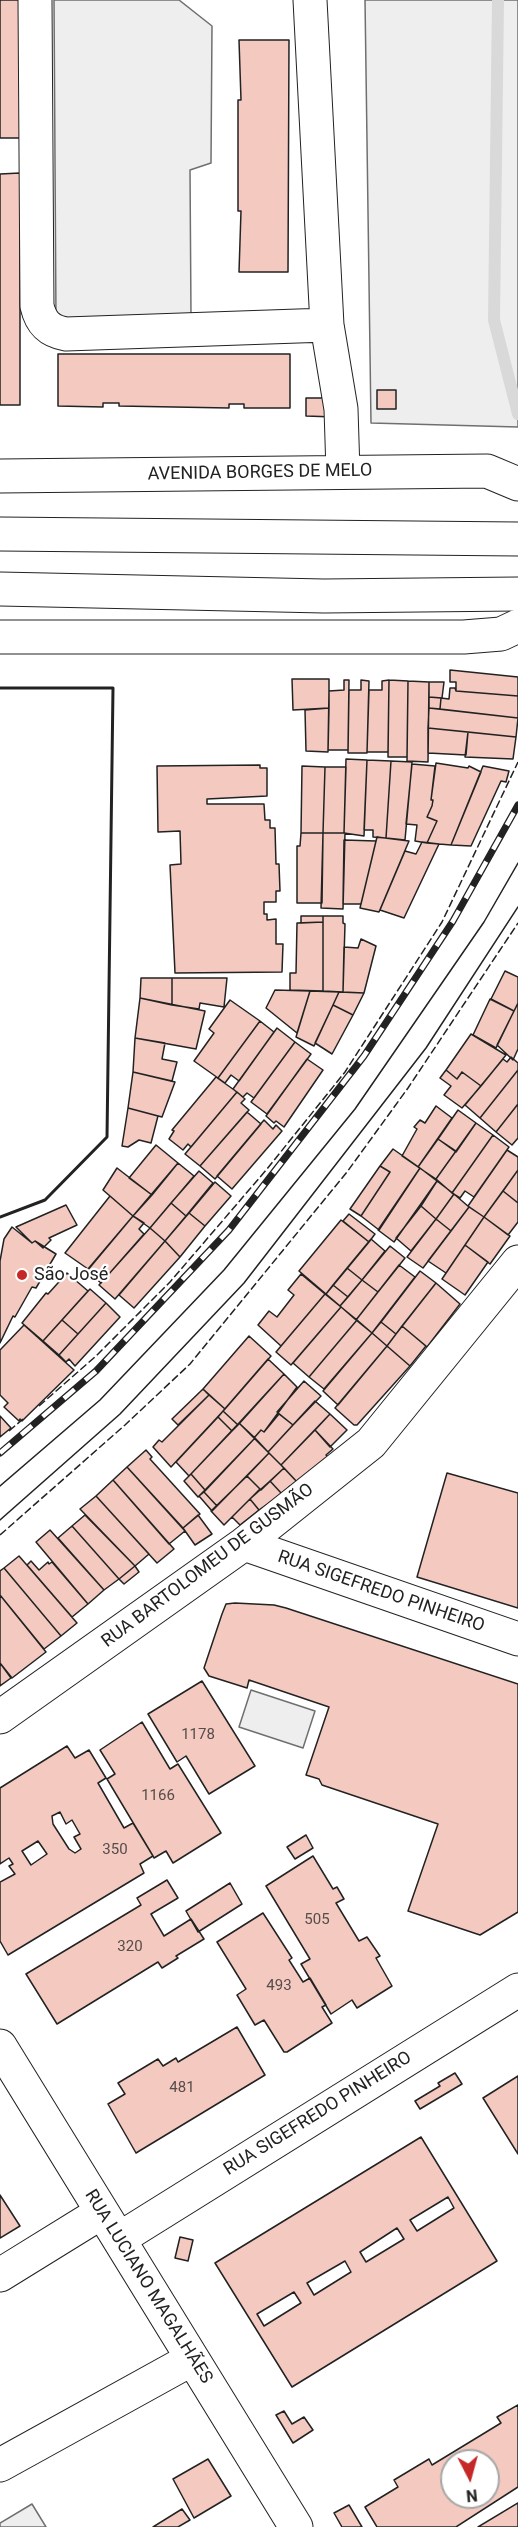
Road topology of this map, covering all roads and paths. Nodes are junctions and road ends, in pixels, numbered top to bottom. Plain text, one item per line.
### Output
1 (35, 0) edge
2 (310, 0) edge
3 (327, 325) junction
4 (518, 461) edge
5 (487, 471) junction
6 (343, 472) junction
7 (0, 476) edge
8 (518, 484) edge
9 (0, 534) edge
10 (518, 539) edge
11 (0, 589) edge
12 (518, 594) edge
13 (518, 626) edge
14 (0, 637) edge
15 (518, 1262) edge
16 (244, 1544) junction
17 (518, 1639) edge
18 (0, 1717) edge
19 (518, 1990) edge
20 (0, 2046) edge
21 (110, 2225) junction
22 (0, 2275) edge
23 (192, 2359) junction
24 (0, 2465) edge
25 (296, 2527) edge

1 - 3 street
2 - 3 street
3 - 6 street
4 - 5 street
5 - 6 street, AVENIDA BORGES DE MELO
5 - 8 street, AVENIDA BORGES DE MELO
6 - 7 street, AVENIDA BORGES DE MELO
9 - 10 street
11 - 12 street
13 - 14 street
15 - 16 street, RUA BARTOLOMEU DE GUSMÃO
16 - 17 street, RUA SIGEFREDO PINHEIRO
16 - 18 street, RUA BARTOLOMEU DE GUSMÃO
19 - 21 street, RUA SIGEFREDO PINHEIRO
20 - 21 street, RUA LUCIANO MAGALHÃES
21 - 22 street, RUA SIGEFREDO PINHEIRO
21 - 23 street, RUA LUCIANO MAGALHÃES
23 - 24 street
23 - 25 street, RUA LUCIANO MAGALHÃES

